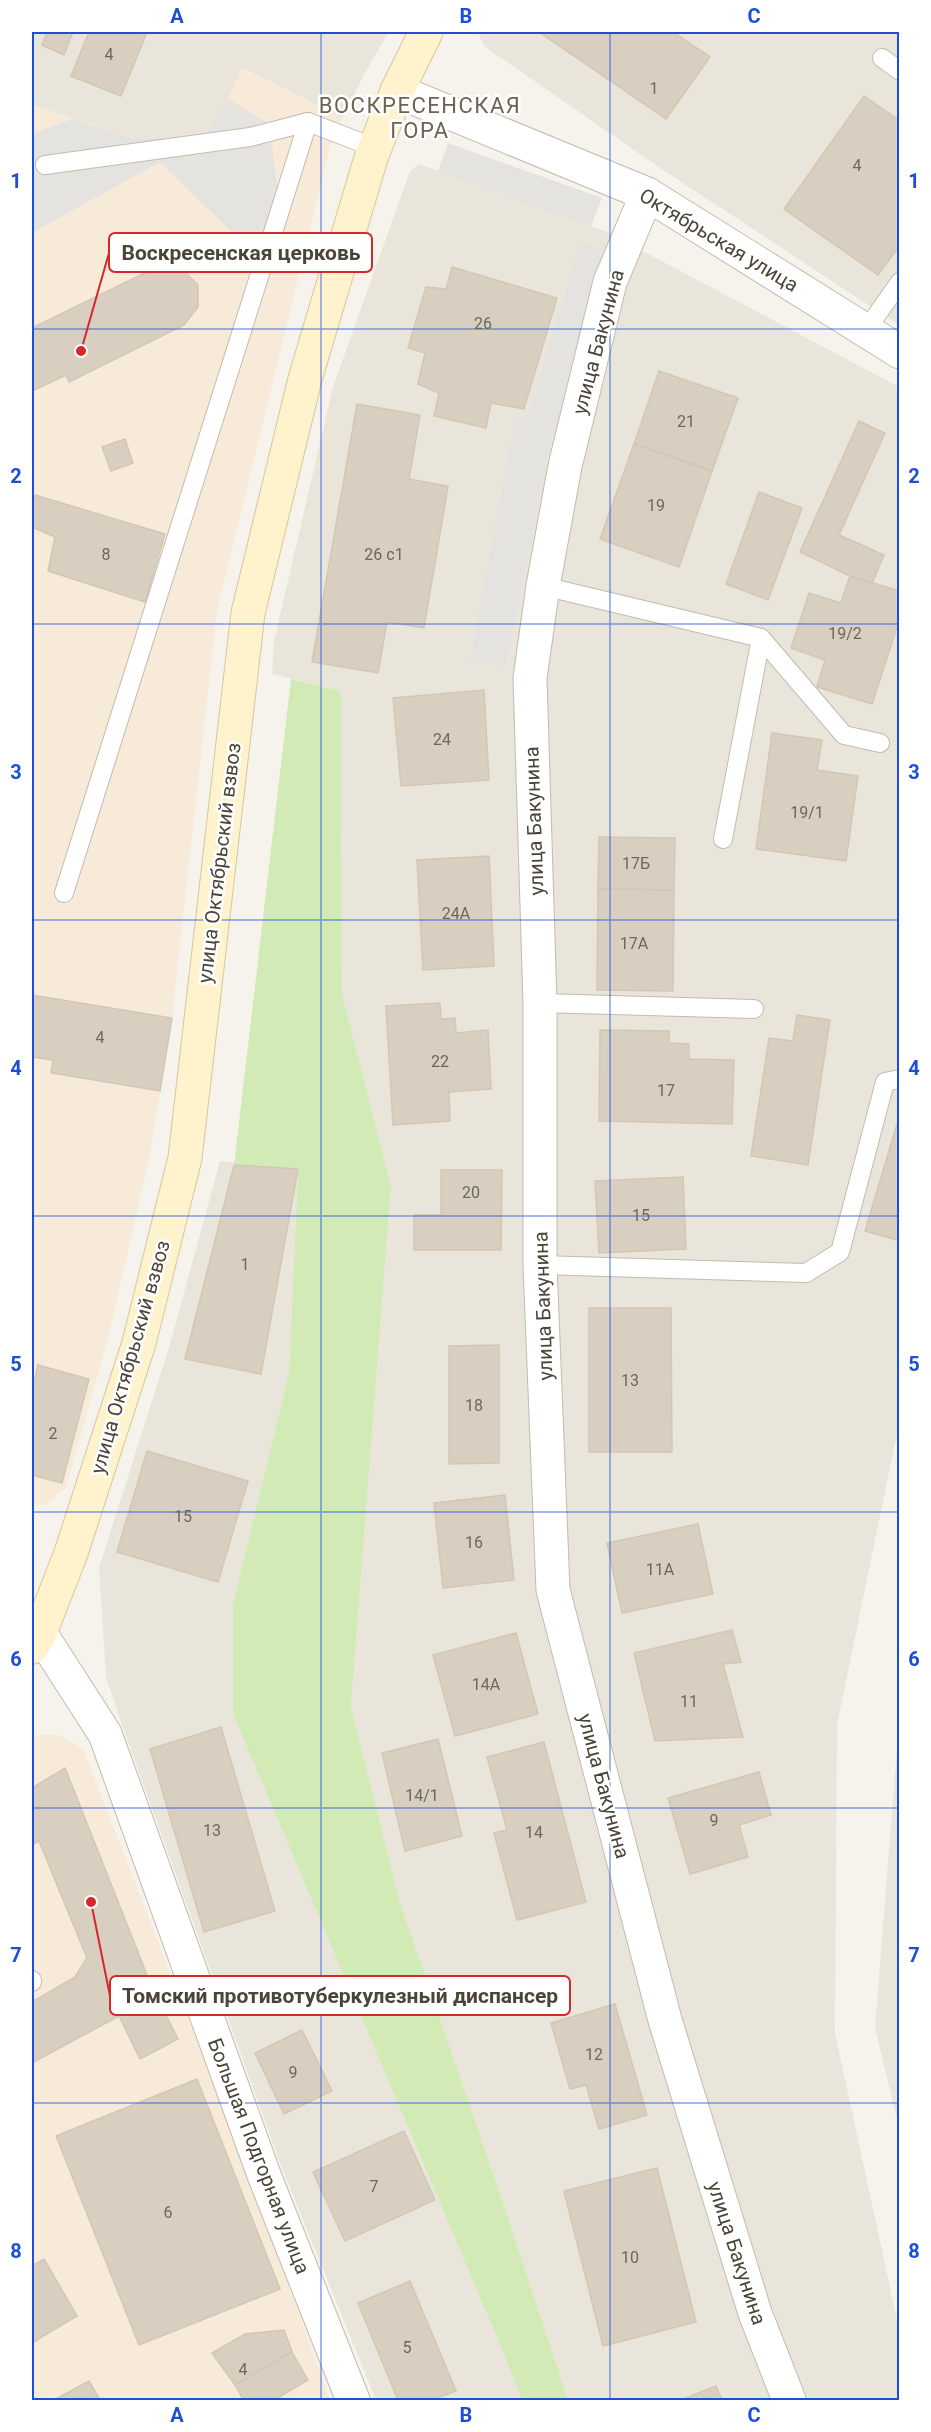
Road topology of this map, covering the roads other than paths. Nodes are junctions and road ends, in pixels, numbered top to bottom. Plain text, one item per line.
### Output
1 (426, 32) edge
2 (882, 58) dead end
3 (900, 71) edge
4 (397, 92) junction
5 (308, 122) junction
6 (375, 148) junction
7 (45, 165) dead end
8 (647, 194) junction
9 (900, 282) edge
10 (866, 330) junction
11 (900, 351) edge
12 (543, 586) junction
13 (761, 638) junction
14 (880, 743) dead end
15 (723, 839) dead end
16 (64, 893) dead end
17 (540, 1003) junction
18 (754, 1009) dead end
19 (900, 1079) edge
20 (540, 1264) junction
21 (34, 1633) edge
22 (353, 2400) edge
23 (789, 2400) edge

1 - 4 street, улица Октябрьский взвоз
2 - 3 lane
4 - 6 street, улица Октябрьский взвоз
4 - 8 street, Октябрьская улица
5 - 6 lane
5 - 7 lane
5 - 16 lane
6 - 21 street, улица Октябрьский взвоз
8 - 10 street, Октябрьская улица
8 - 12 street, улица Бакунина
9 - 10 lane
10 - 11 street, Октябрьская улица
12 - 13 lane
12 - 17 street, улица Бакунина
13 - 14 lane
13 - 15 lane
17 - 18 lane
17 - 20 street, улица Бакунина
19 - 20 lane
20 - 23 street, улица Бакунина
21 - 22 street, Большая Подгорная улица

